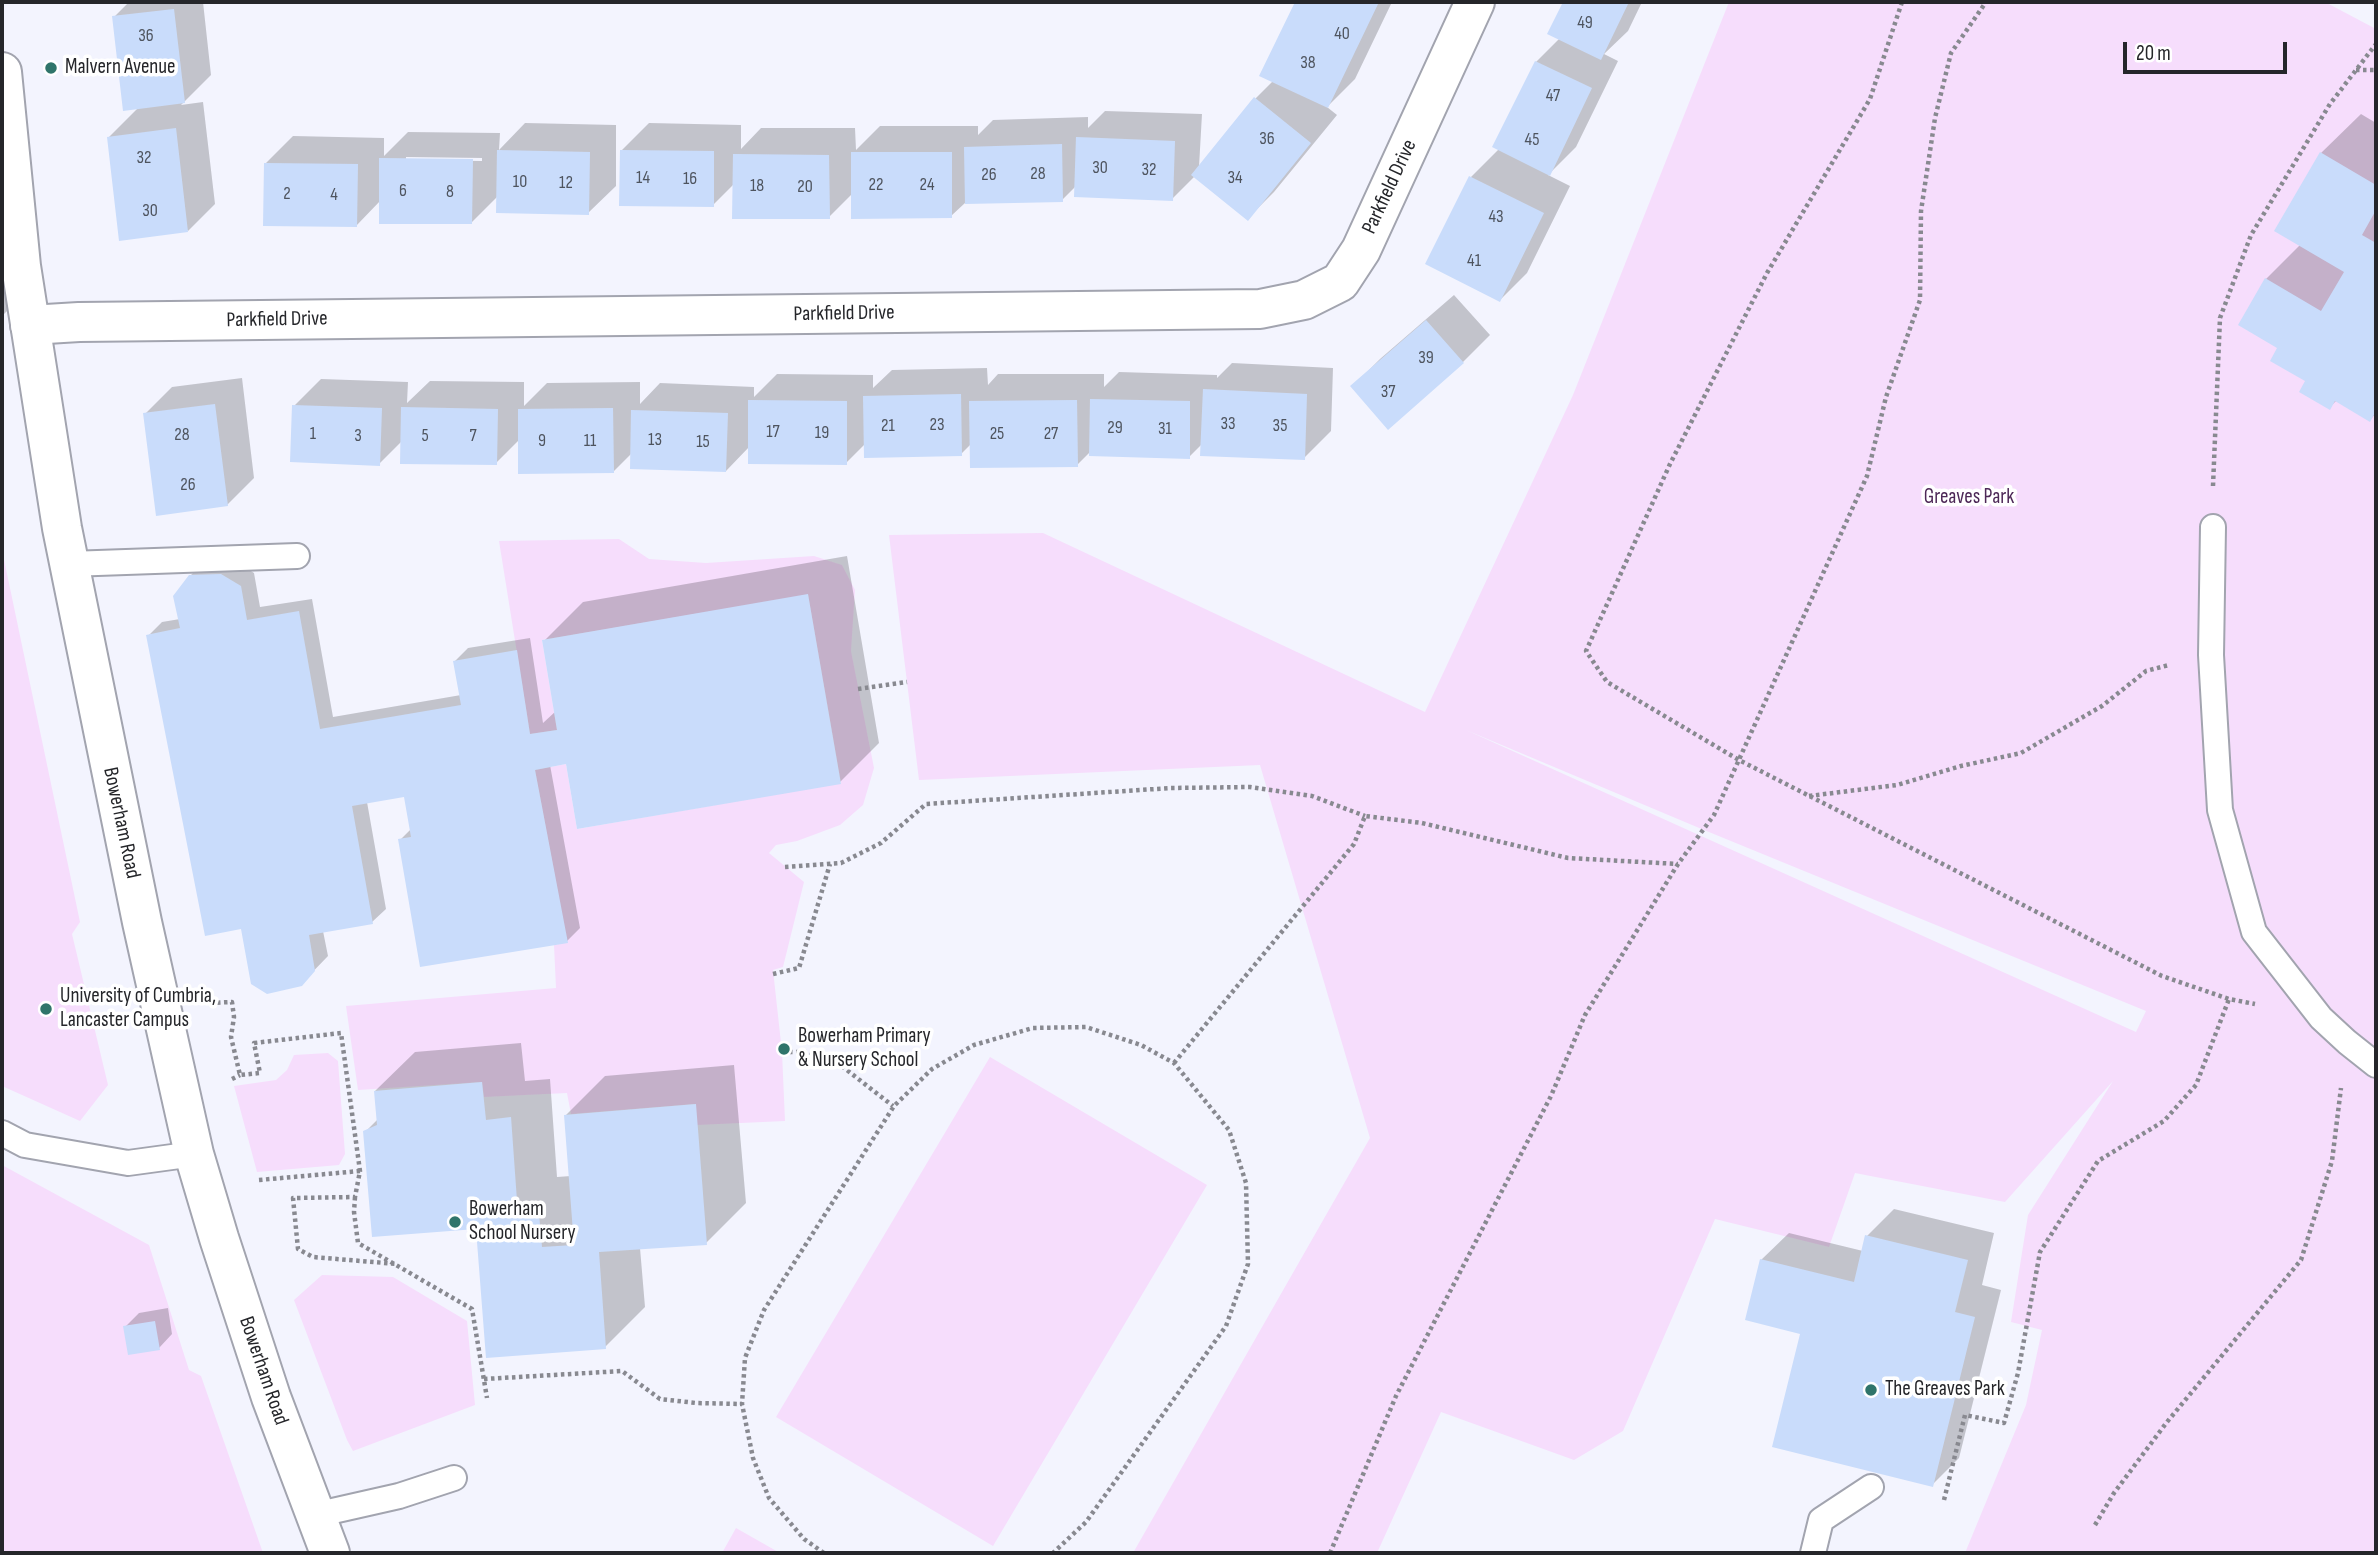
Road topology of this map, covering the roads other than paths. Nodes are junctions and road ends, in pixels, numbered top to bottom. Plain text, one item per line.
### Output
1 (1475, 2) edge
2 (2, 72) edge
3 (30, 325) junction
4 (2213, 527) road end
5 (297, 556) dead end
6 (69, 564) junction
7 (2376, 1065) edge
8 (2, 1133) edge
9 (194, 1154) junction
10 (454, 1478) dead end
11 (1871, 1487) dead end
12 (315, 1515) junction
13 (330, 1553) edge
14 (1813, 1553) edge

1 - 3 street, Parkfield Drive
2 - 3 street, Bowerham Road
3 - 6 street, Bowerham Road
4 - 7 lane
5 - 6 lane
6 - 9 street, Bowerham Road
8 - 9 lane
9 - 12 street, Bowerham Road
10 - 12 lane
11 - 14 lane
12 - 13 street, Bowerham Road

